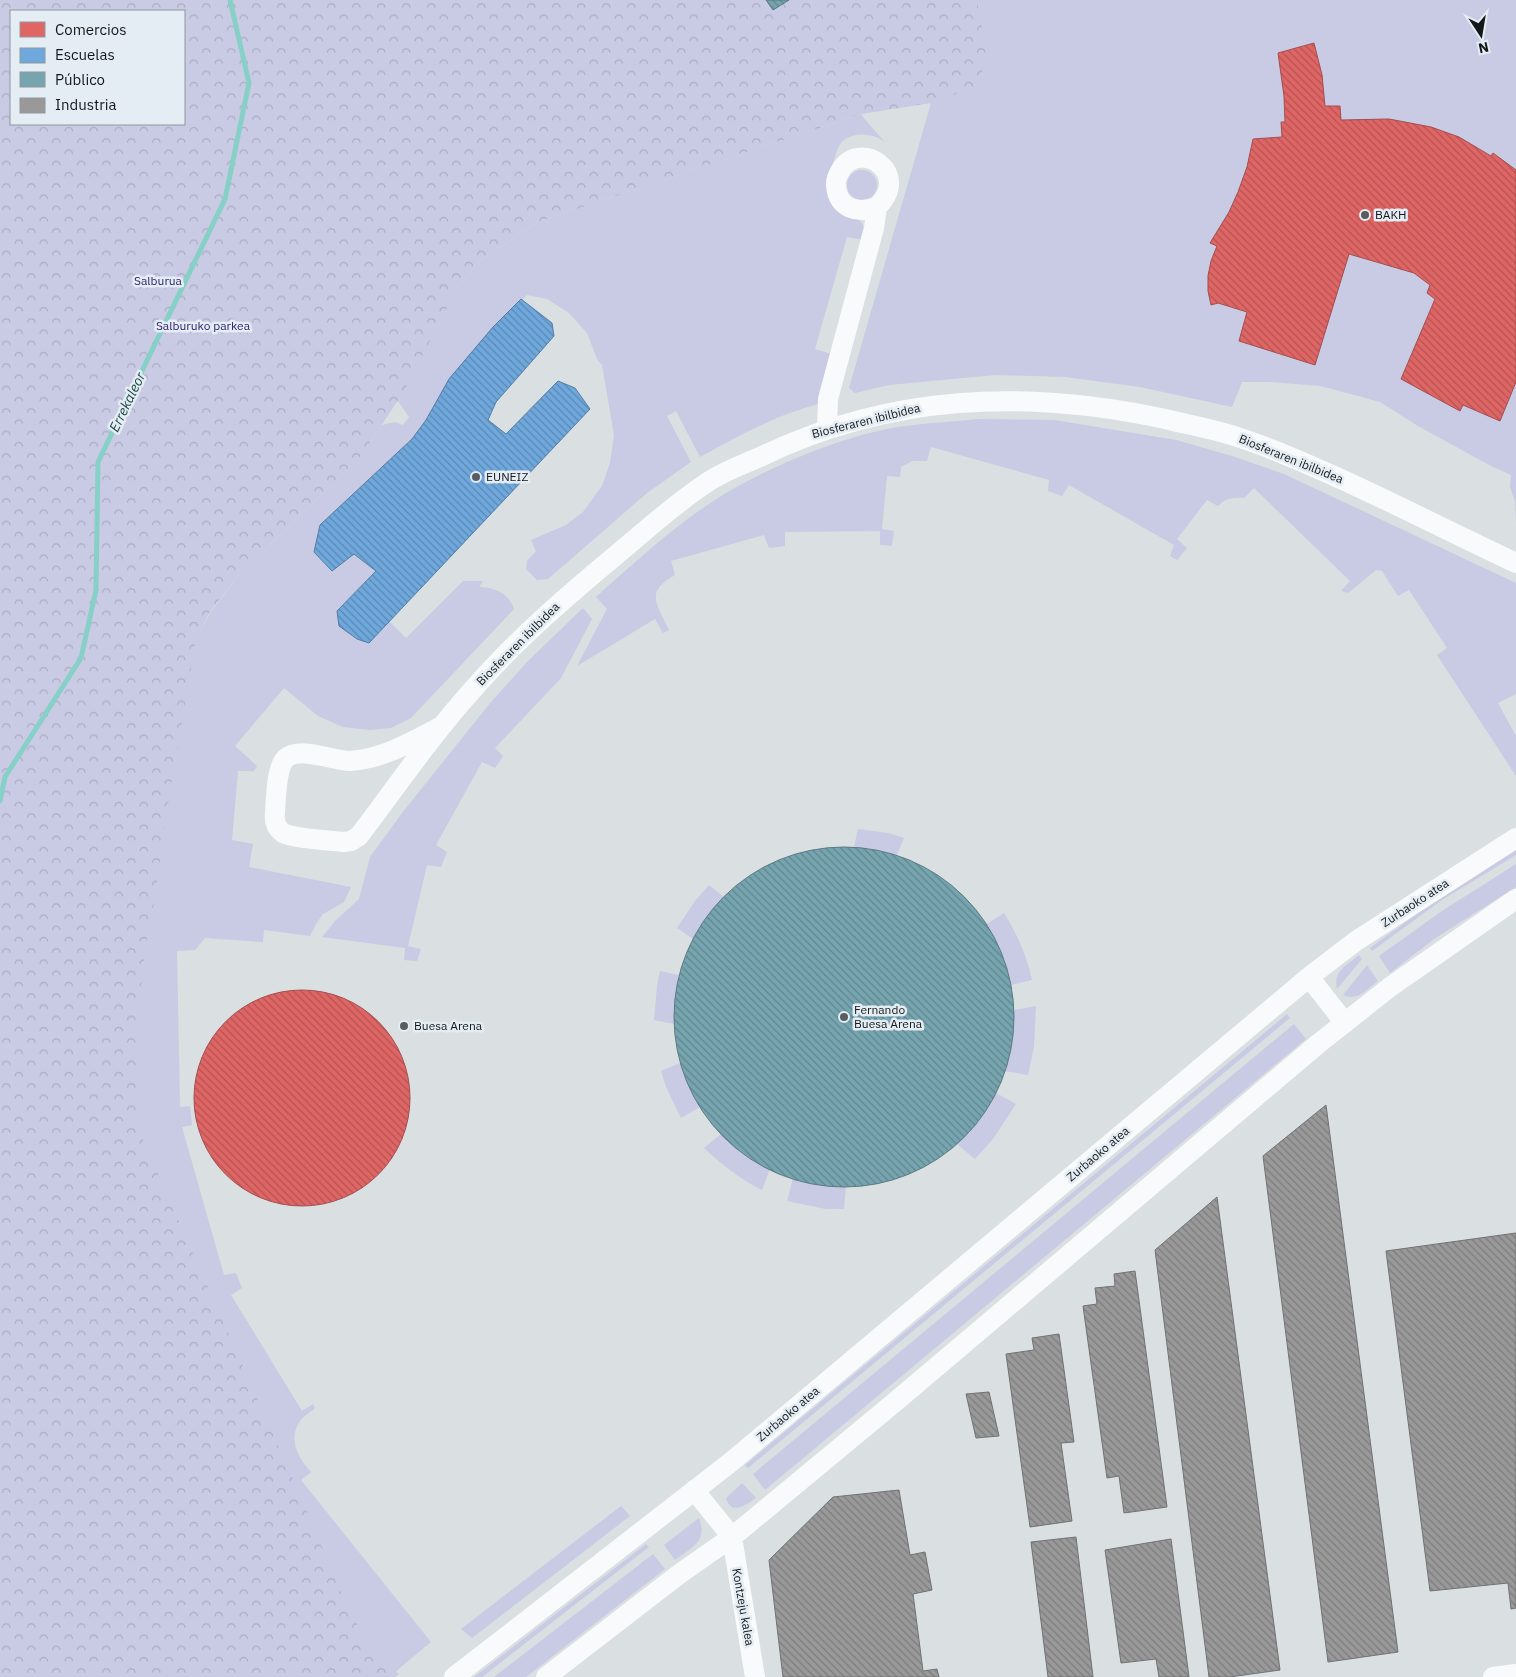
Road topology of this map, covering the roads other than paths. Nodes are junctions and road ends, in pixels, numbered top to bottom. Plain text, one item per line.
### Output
1 (876, 207) dead end
2 (827, 429) junction
3 (1516, 563) edge
4 (442, 726) junction
5 (1516, 838) edge
6 (1516, 900) edge
7 (1309, 977) junction
8 (1345, 1023) junction
9 (694, 1490) junction
10 (732, 1536) junction
11 (1516, 1674) edge
12 (454, 1677) edge
13 (546, 1677) edge
14 (755, 1677) edge
15 (1493, 1677) edge

1 - 2 street
2 - 3 street, Biosferaren ibilbidea
2 - 4 street, Biosferaren ibilbidea
4 - 4 street, Biosferaren ibilbidea
5 - 7 street, Zurbaoko atea
6 - 8 street
7 - 8 street
7 - 9 street, Zurbaoko atea
8 - 10 street
9 - 10 street
9 - 12 street, Zurbaoko atea
10 - 13 street
10 - 14 street, Kontzeju kalea
11 - 15 street

